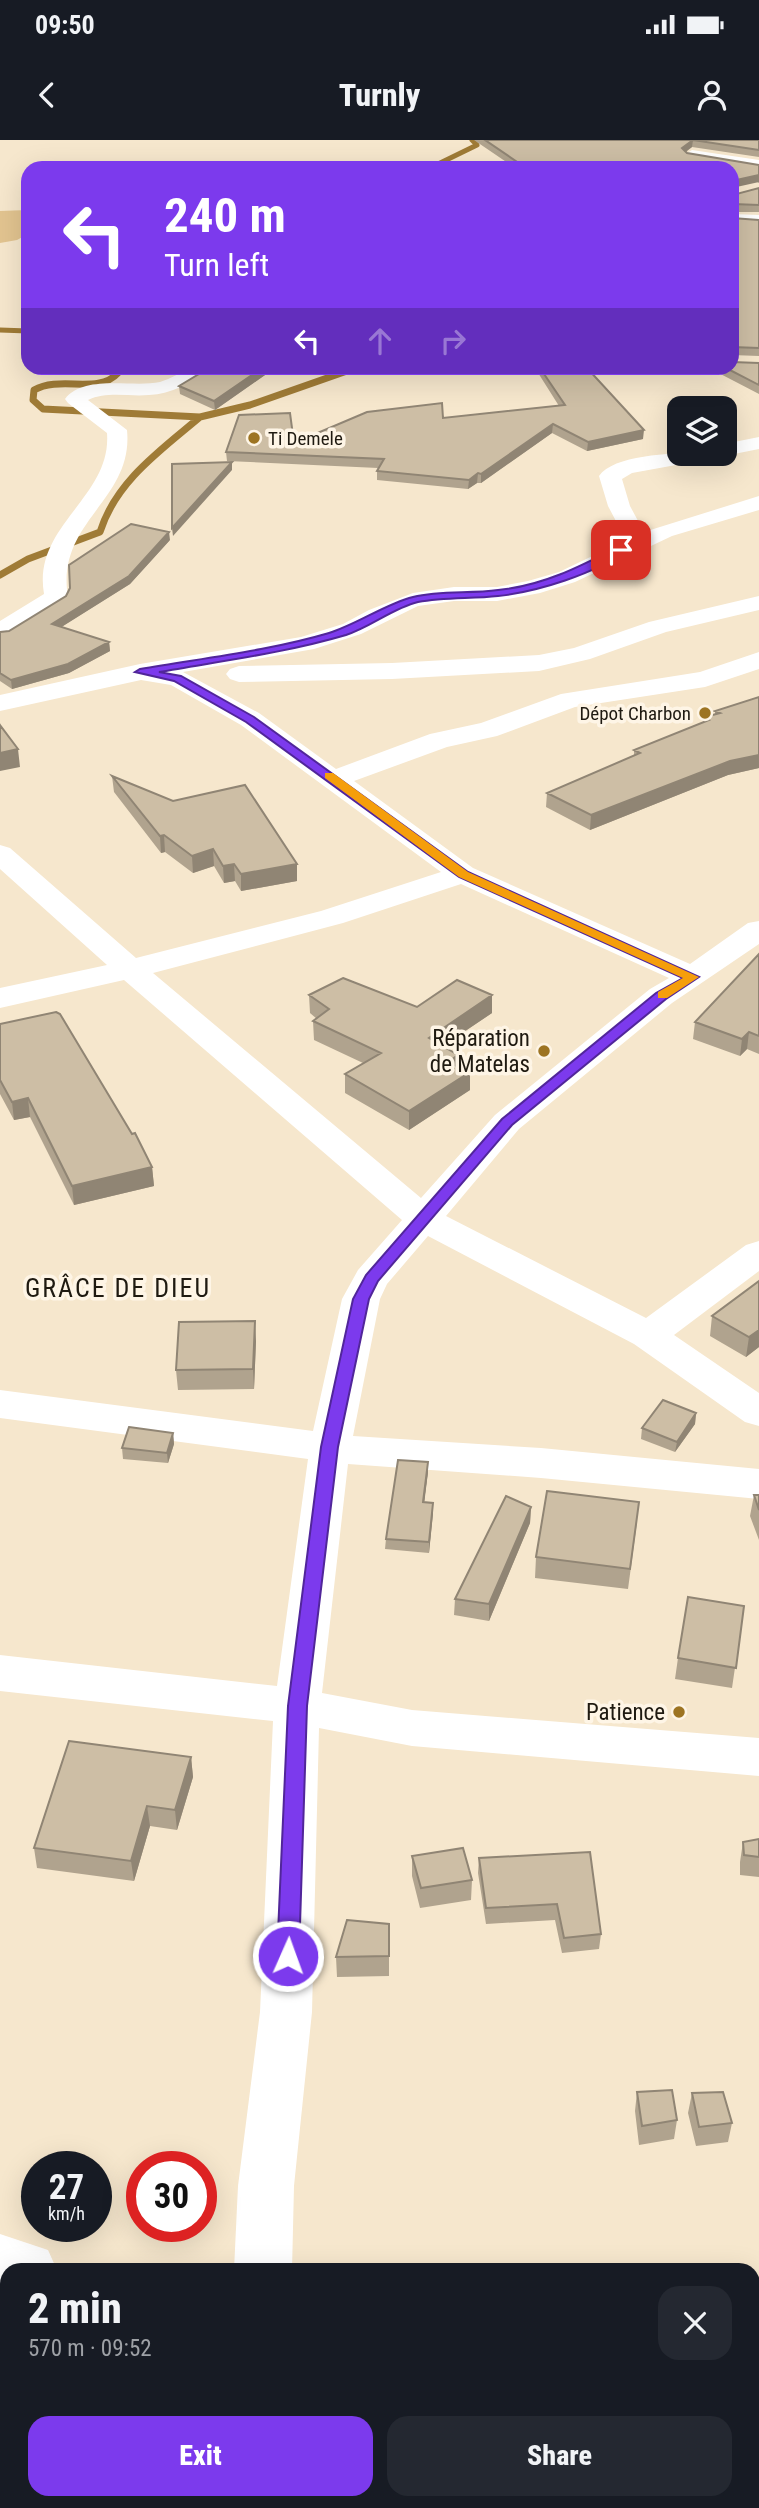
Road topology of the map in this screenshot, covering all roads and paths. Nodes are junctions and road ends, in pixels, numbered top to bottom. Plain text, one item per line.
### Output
1 (690, 152) edge
2 (738, 161) edge
3 (739, 161) edge
4 (759, 165) edge
5 (739, 219) edge
6 (759, 220) edge
7 (191, 375) edge
8 (759, 443) edge
9 (737, 447) edge
10 (667, 461) edge
11 (759, 503) edge
12 (638, 542) junction
13 (759, 603) edge
14 (0, 632) edge
15 (759, 660) edge
16 (140, 672) junction
17 (177, 679) junction
18 (0, 702) edge
19 (334, 779) junction
20 (0, 853) edge
21 (463, 874) junction
22 (759, 930) edge
23 (130, 969) junction
24 (693, 977) junction
25 (0, 998) edge
26 (424, 1219) junction
27 (759, 1253) edge
28 (648, 1335) junction
29 (0, 1405) edge
30 (759, 1412) edge
31 (330, 1447) junction
32 (759, 1484) edge
33 (0, 1673) edge
34 (298, 1706) junction
35 (759, 1757) edge
36 (263, 2263) edge

1 - 2 street
3 - 4 street
5 - 6 street
7 - 14 street
8 - 9 street
10 - 12 street
11 - 12 street
12 - 16 street
13 - 17 street
15 - 19 street
16 - 17 street
16 - 18 street
17 - 19 street
19 - 21 street
20 - 23 street
21 - 23 street
21 - 24 street
22 - 24 street
23 - 25 street
23 - 26 street
24 - 26 street
26 - 28 street
26 - 31 street
27 - 28 street
28 - 30 street
29 - 31 street
31 - 32 street
31 - 34 street
33 - 34 street
34 - 35 street
34 - 36 street

